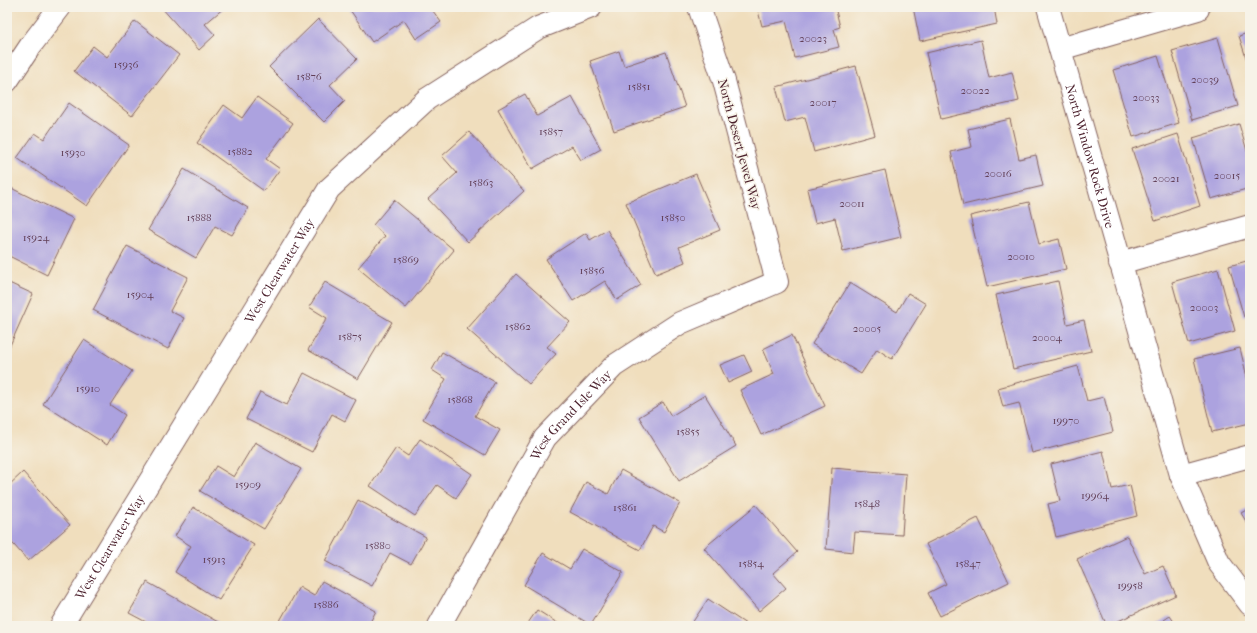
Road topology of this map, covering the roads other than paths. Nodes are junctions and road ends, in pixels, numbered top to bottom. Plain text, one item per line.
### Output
1 (60, 7) edge
2 (591, 7) edge
3 (699, 7) edge
4 (1048, 7) edge
5 (1198, 9) dead end
6 (1060, 49) junction
7 (7, 81) edge
8 (1250, 226) edge
9 (1120, 263) junction
10 (777, 282) joint
11 (1250, 456) edge
12 (1181, 475) junction
13 (1250, 604) edge
14 (61, 626) edge
15 (439, 626) edge

1 - 7 street
2 - 14 street, West Clearwater Way
3 - 10 street, North Desert Jewel Way
4 - 6 street, North Window Rock Drive
5 - 6 street
6 - 9 street, North Window Rock Drive
8 - 9 street
9 - 12 street, North Window Rock Drive
10 - 15 street, West Grand Isle Way
11 - 12 street
12 - 13 street, North Window Rock Drive

